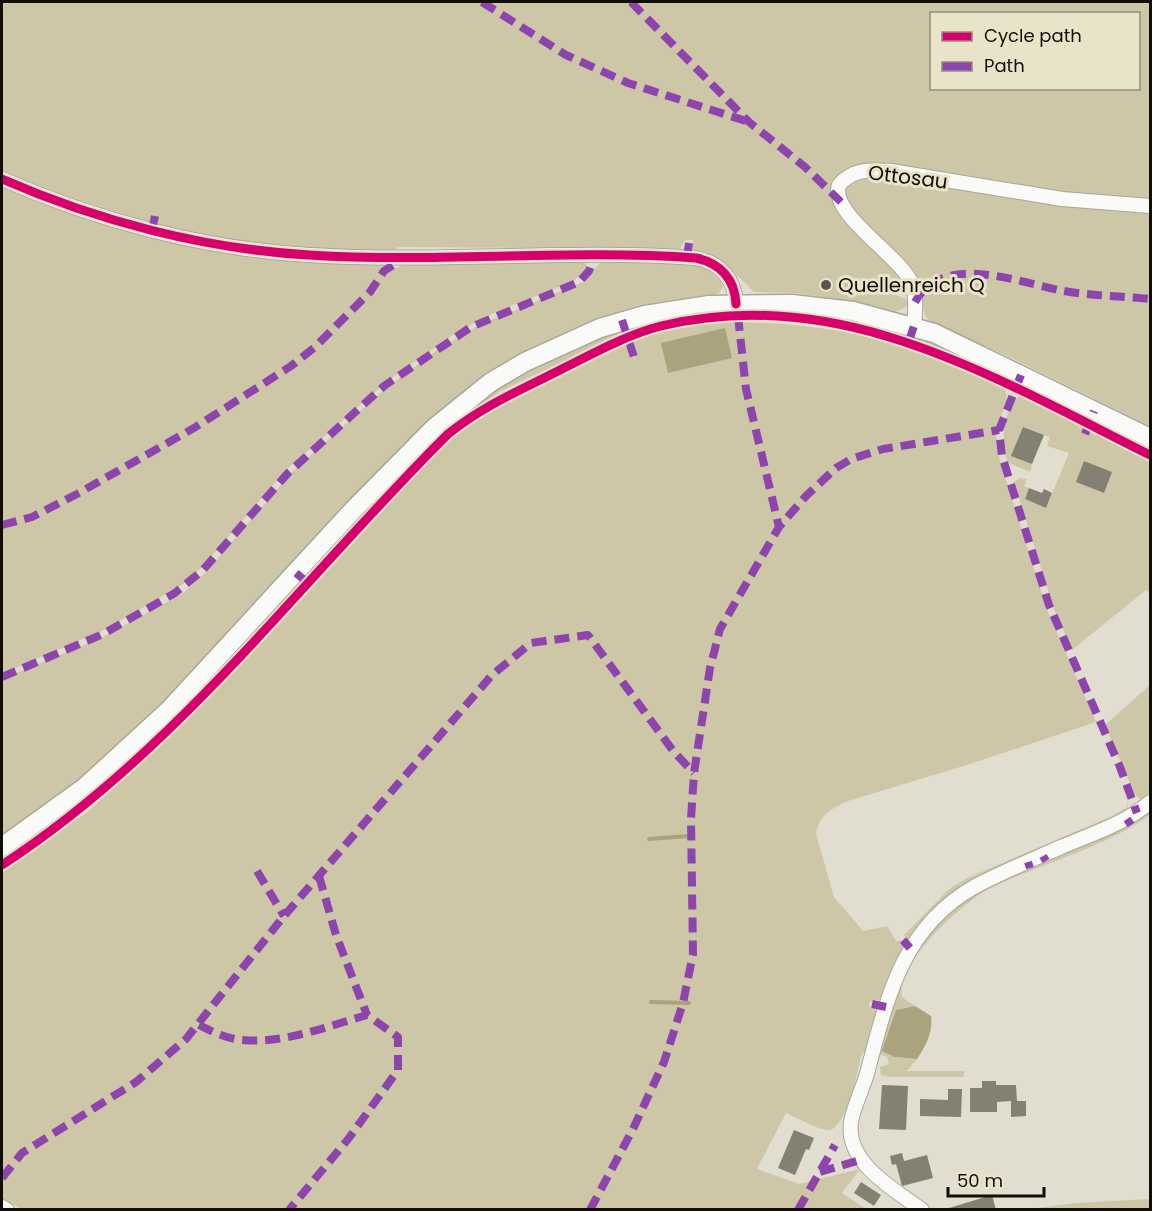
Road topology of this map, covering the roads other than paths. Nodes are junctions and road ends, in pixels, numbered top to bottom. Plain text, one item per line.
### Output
1 (2, 179) edge
2 (1150, 206) edge
3 (736, 304) junction
4 (914, 326) junction
5 (1150, 438) edge
6 (1150, 802) edge
7 (2, 847) edge
8 (2, 1207) edge
9 (7, 1209) edge
10 (922, 1209) edge

1 - 3 street
2 - 4 street, Ottosau
3 - 4 main road
3 - 7 main road
4 - 5 main road
6 - 10 street
8 - 9 street

